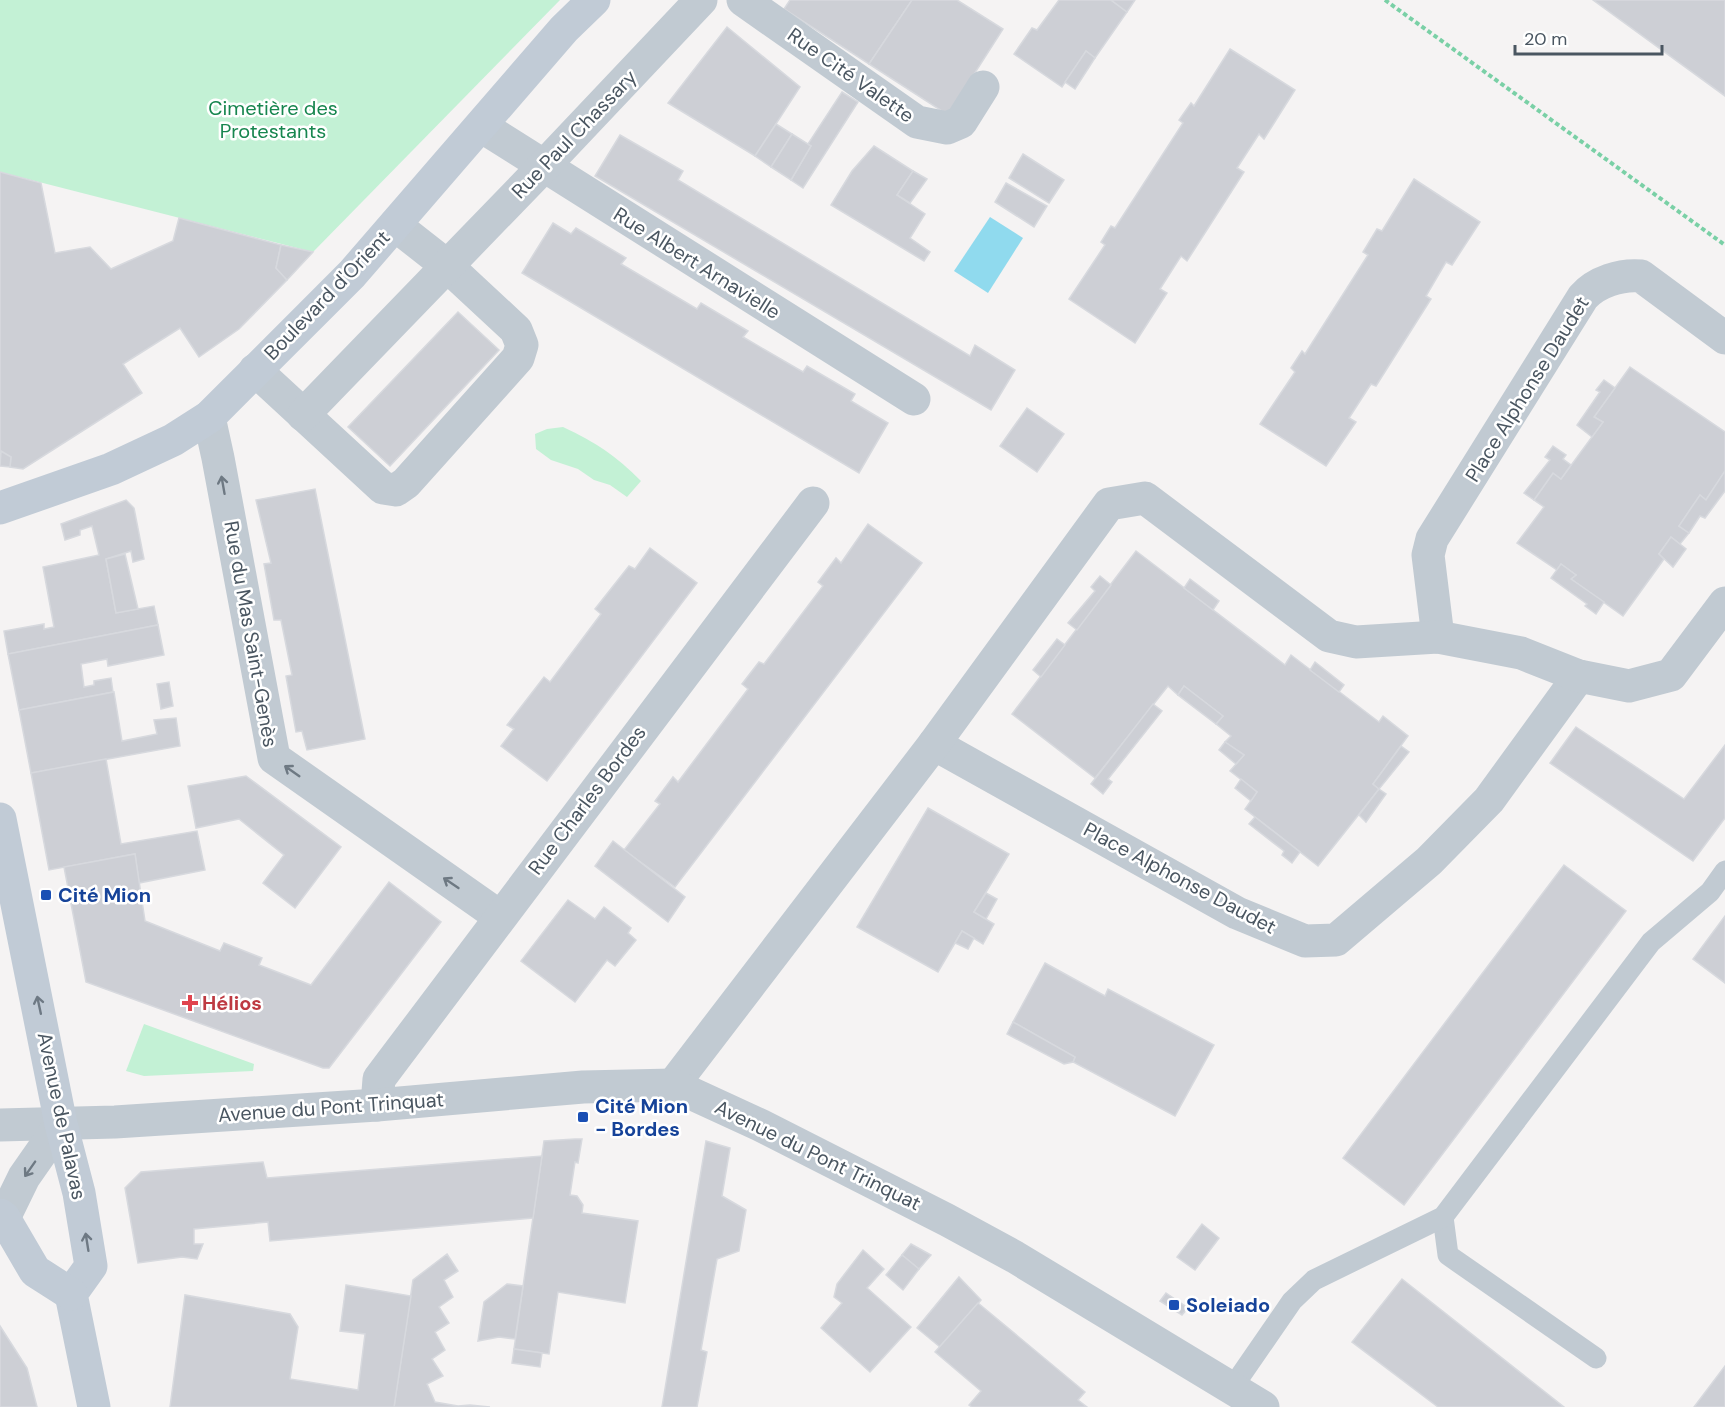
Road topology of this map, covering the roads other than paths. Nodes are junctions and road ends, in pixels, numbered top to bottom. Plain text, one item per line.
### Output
1 (594, 0) edge
2 (701, 0) edge
3 (743, 0) edge
4 (983, 87) dead end
5 (481, 126) junction
6 (544, 166) junction
7 (395, 225) junction
8 (446, 265) junction
9 (1725, 338) edge
10 (255, 370) junction
11 (914, 399) dead end
12 (303, 415) junction
13 (209, 417) junction
14 (813, 503) dead end
15 (0, 507) edge
16 (1725, 603) edge
17 (1438, 637) junction
18 (1579, 676) junction
19 (934, 744) junction
20 (0, 819) edge
21 (1725, 871) edge
22 (499, 916) junction
23 (673, 1085) junction
24 (377, 1105) junction
25 (61, 1124) junction
26 (0, 1125) edge
27 (2, 1217) edge
28 (1443, 1217) junction
29 (72, 1294) junction
30 (1596, 1358) dead end
31 (1232, 1388) junction
32 (94, 1407) edge
33 (1263, 1407) edge

1 - 5 main road, Boulevard d'Orient
2 - 6 street, Rue Paul Chassary
3 - 4 street, Rue Cité Valette
5 - 6 street, Rue Albert Arnavielle
5 - 7 main road, Boulevard d'Orient
6 - 8 street, Rue Paul Chassary
6 - 11 street, Rue Albert Arnavielle
7 - 8 street
7 - 10 main road, Boulevard d'Orient
8 - 12 street, Rue Paul Chassary
8 - 12 street
9 - 17 street, Place Alphonse Daudet
10 - 12 street
10 - 13 main road, Boulevard d'Orient
13 - 15 main road, Boulevard d'Orient
22 -> 13 street, Rue du Mas Saint-Genès
14 - 22 street, Rue Charles Bordes
16 - 18 street
17 - 18 street
17 - 19 street
18 - 19 street, Place Alphonse Daudet
19 - 23 street
25 -> 20 main road, Avenue de Palavas
21 - 28 lane
22 - 24 street, Rue Charles Bordes
23 - 24 street, Avenue du Pont Trinquat
23 - 31 street, Avenue du Pont Trinquat
24 - 25 street, Avenue du Pont Trinquat
25 - 26 street, Avenue du Pont Trinquat
25 -> 27 street
29 -> 25 main road, Avenue de Palavas
27 - 29 main road
28 - 30 lane
28 - 31 lane
29 - 32 main road
31 - 33 street, Avenue du Pont Trinquat

